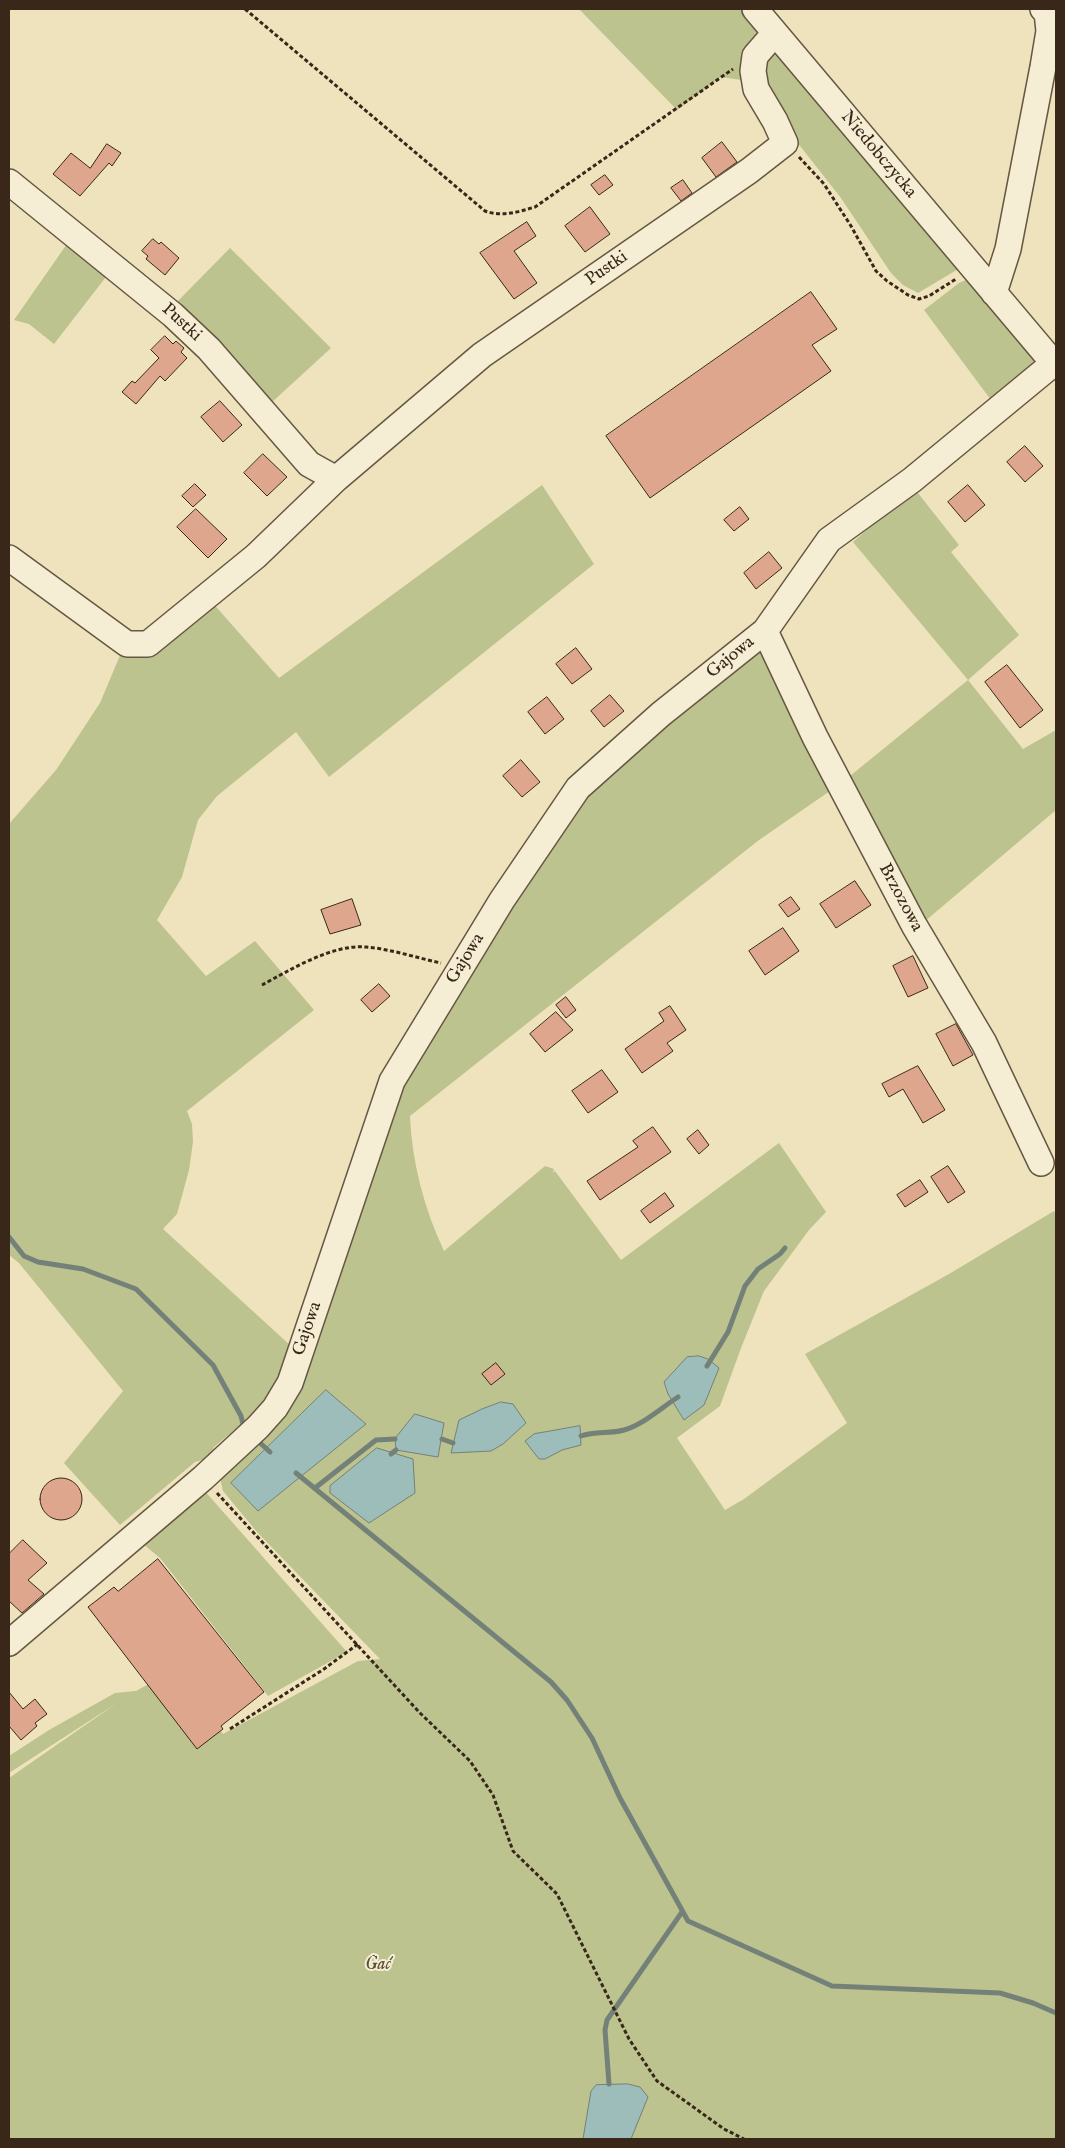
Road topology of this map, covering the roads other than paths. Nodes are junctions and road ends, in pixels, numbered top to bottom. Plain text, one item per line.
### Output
1 (755, 9) edge
2 (1043, 9) edge
3 (775, 33) junction
4 (9, 182) edge
5 (997, 297) junction
6 (1055, 365) edge
7 (336, 479) junction
8 (9, 558) edge
9 (765, 630) junction
10 (1041, 1162) dead end
11 (9, 1643) edge

1 - 3 street, Niedobczycka
2 - 5 street
3 - 5 street, Niedobczycka
3 - 7 street, Pustki
4 - 7 street, Pustki
5 - 6 street, Niedobczycka
6 - 9 street, Gajowa
7 - 8 street, Pustki
9 - 10 street, Brzozowa
9 - 11 street, Gajowa

